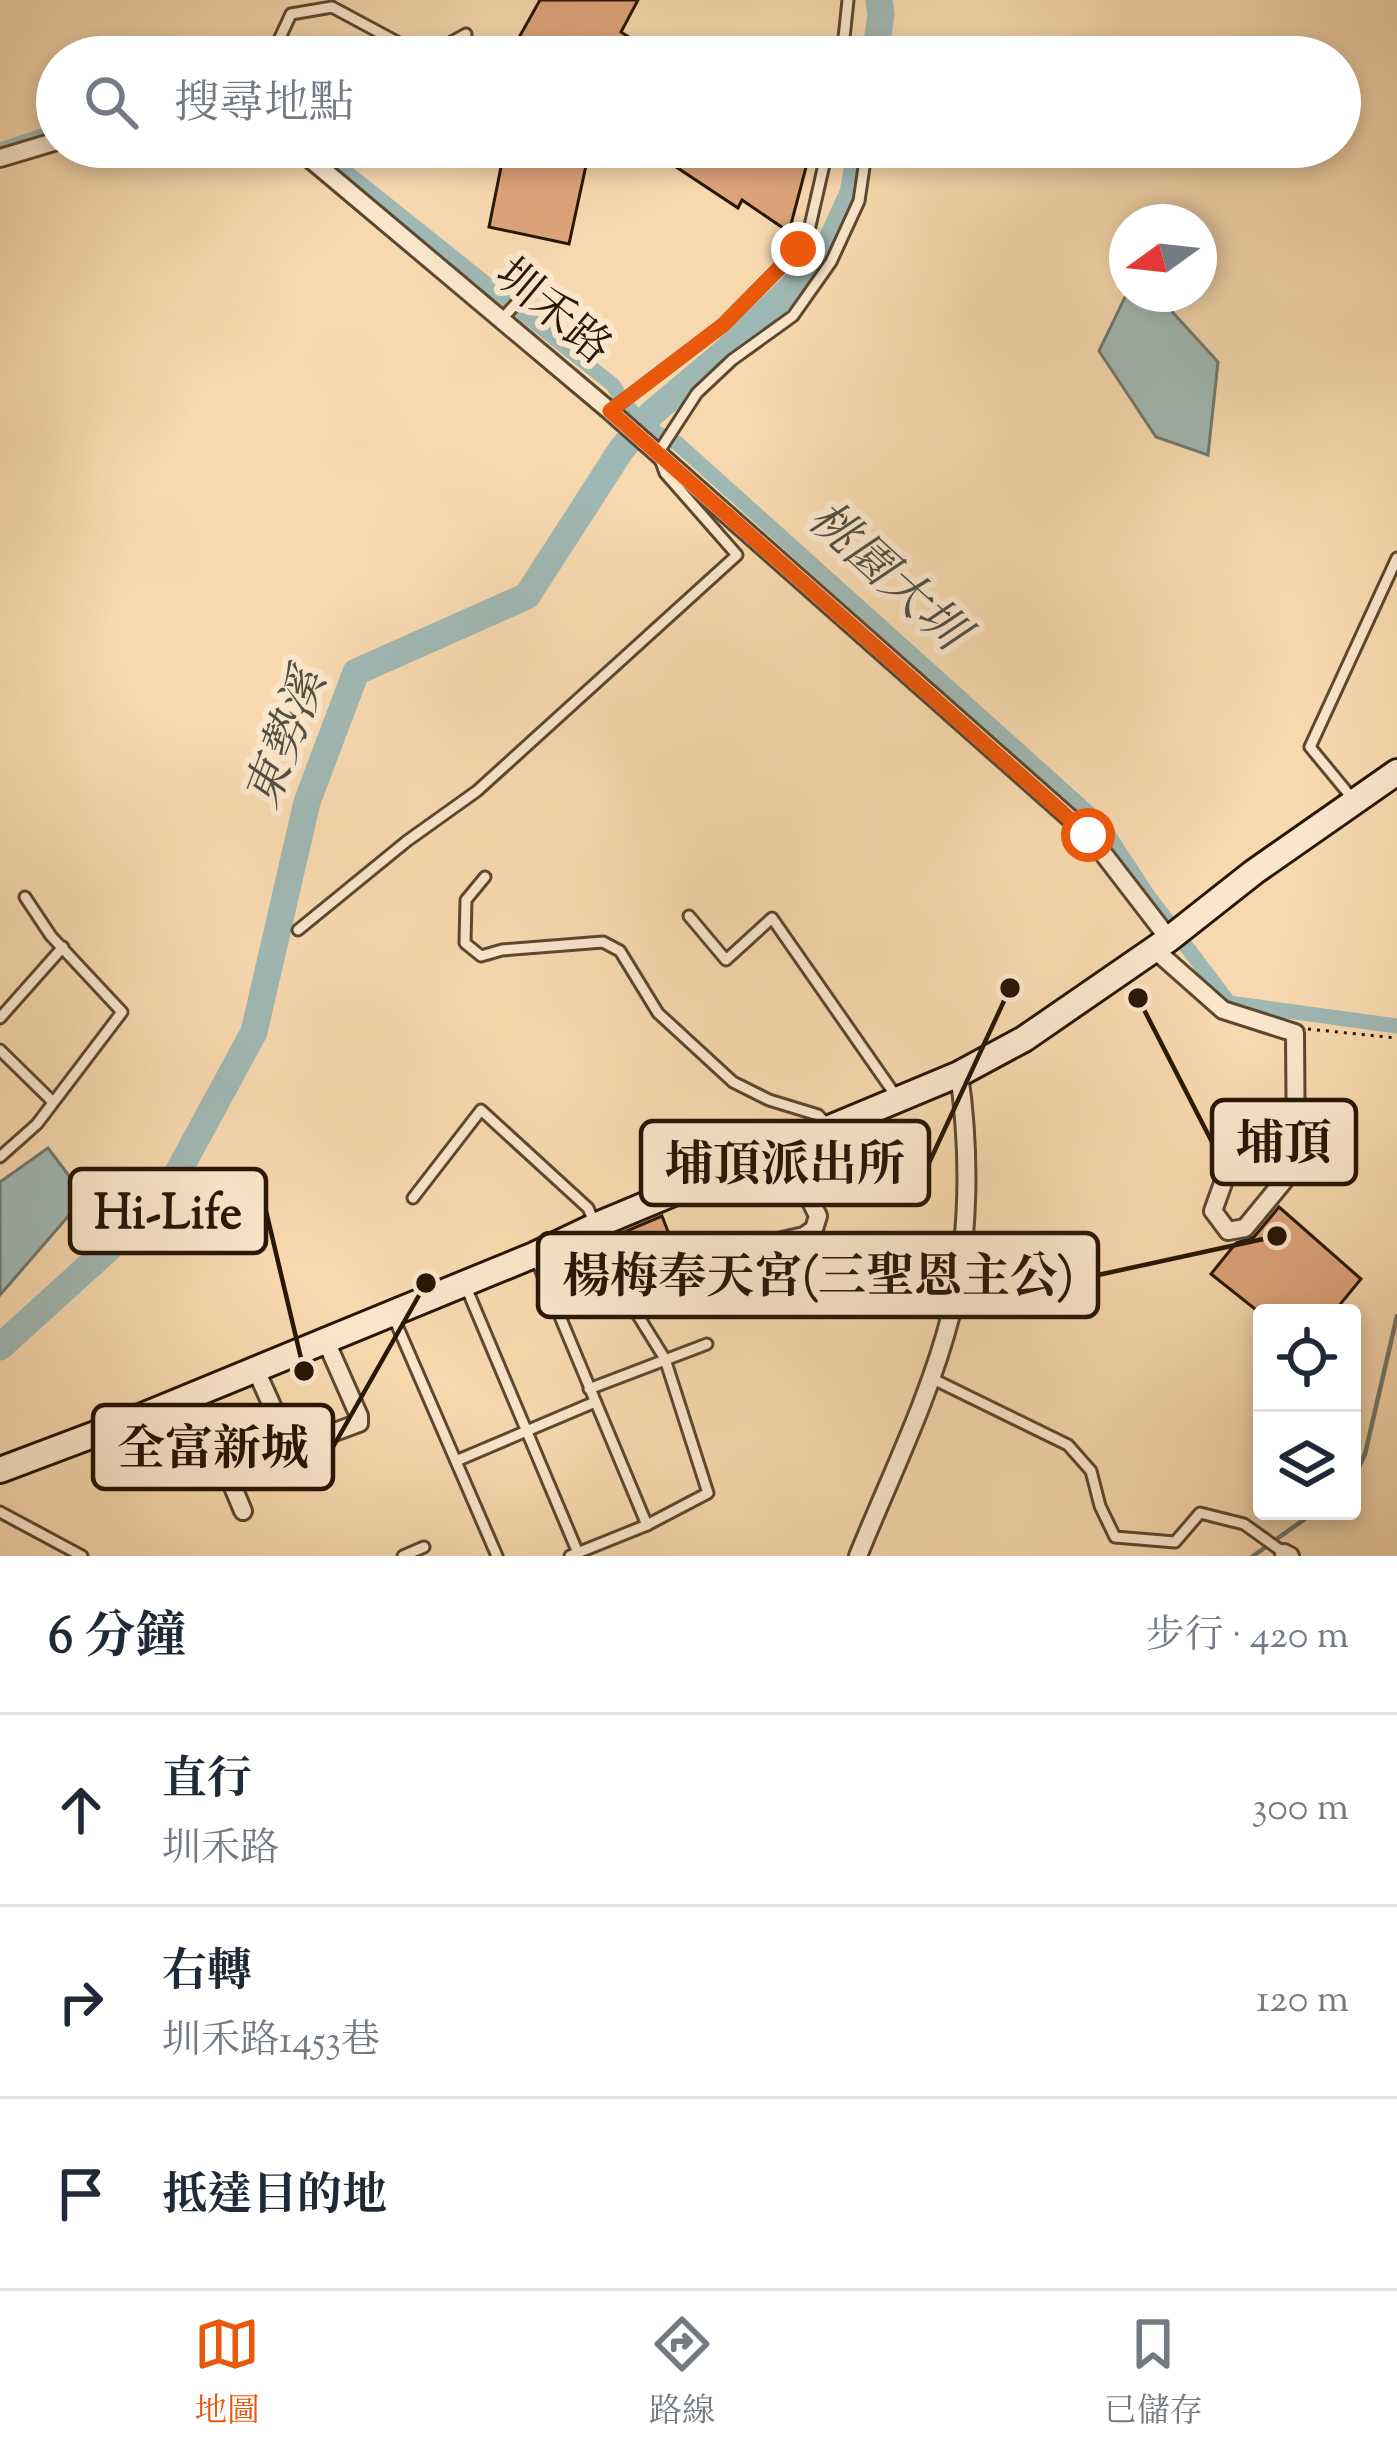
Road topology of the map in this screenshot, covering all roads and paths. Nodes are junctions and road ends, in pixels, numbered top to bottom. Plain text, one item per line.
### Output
1 (848, 0) edge
2 (466, 34) dead end
3 (281, 36) edge
4 (386, 36) edge
5 (462, 36) edge
6 (844, 36) edge
7 (36, 148) edge
8 (0, 158) edge
9 (321, 168) edge
10 (823, 168) edge
11 (864, 168) edge
12 (532, 286) dead end
13 (501, 320) junction
14 (614, 412) junction
15 (658, 449) junction
16 (1397, 557) edge
17 (1397, 772) edge
18 (1355, 802) junction
19 (485, 877) dead end
20 (25, 897) dead end
21 (689, 916) dead end
22 (298, 930) dead end
23 (1168, 939) junction
24 (63, 947) junction
25 (0, 1018) edge
26 (1294, 1033) junction
27 (1397, 1038) edge
28 (0, 1050) edge
29 (959, 1074) junction
30 (899, 1100) junction
31 (52, 1102) junction
32 (831, 1129) junction
33 (785, 1148) junction
34 (0, 1157) edge
35 (1231, 1160) dead end
36 (413, 1198) dead end
37 (597, 1225) junction
38 (534, 1255) junction
39 (464, 1281) junction
40 (629, 1301) junction
41 (391, 1311) junction
42 (326, 1339) junction
43 (706, 1344) dead end
44 (665, 1359) junction
45 (255, 1368) junction
46 (931, 1378) junction
47 (590, 1389) junction
48 (194, 1394) junction
49 (595, 1402) junction
50 (525, 1433) junction
51 (456, 1461) junction
52 (0, 1470) edge
53 (243, 1511) dead end
54 (0, 1512) edge
55 (647, 1525) junction
56 (424, 1547) dead end
57 (574, 1555) edge
58 (1284, 1555) edge
59 (82, 1556) edge
60 (404, 1556) edge
61 (497, 1556) edge
62 (858, 1556) edge

1 - 6 lane
2 - 5 lane
3 - 4 lane
7 - 8 street
9 - 13 street, 圳禾路
10 - 14 lane
11 - 15 lane
12 - 13 lane
13 - 14 street, 圳禾路
14 - 15 street, 圳禾路
15 - 22 lane
15 - 23 street, 圳禾路
16 - 18 lane
17 - 18 main road
18 - 23 main road
19 - 32 lane
20 - 24 lane
21 - 30 lane
23 - 26 street, 圳禾路
23 - 29 main road
24 - 25 lane
24 - 31 lane
26 - 27 path
26 - 35 street
28 - 31 lane
29 - 30 main road
29 - 46 street
30 - 32 main road
31 - 34 lane
32 - 33 main road
33 - 37 main road
33 - 40 street
36 - 37 lane
37 - 38 main road
37 - 40 lane
38 - 39 main road
38 - 47 lane
39 - 41 main road
39 - 50 lane
40 - 44 lane
41 - 42 main road
41 - 51 lane
42 - 45 main road
42 - 45 street
43 - 44 lane
44 - 47 lane
44 - 55 lane
45 - 48 main road
46 - 58 lane
46 - 62 street
47 - 49 lane
48 - 52 main road
48 - 53 street
49 - 50 lane
49 - 55 lane
50 - 51 lane
50 - 57 lane
51 - 61 lane
54 - 59 lane
55 - 57 lane
56 - 60 lane

